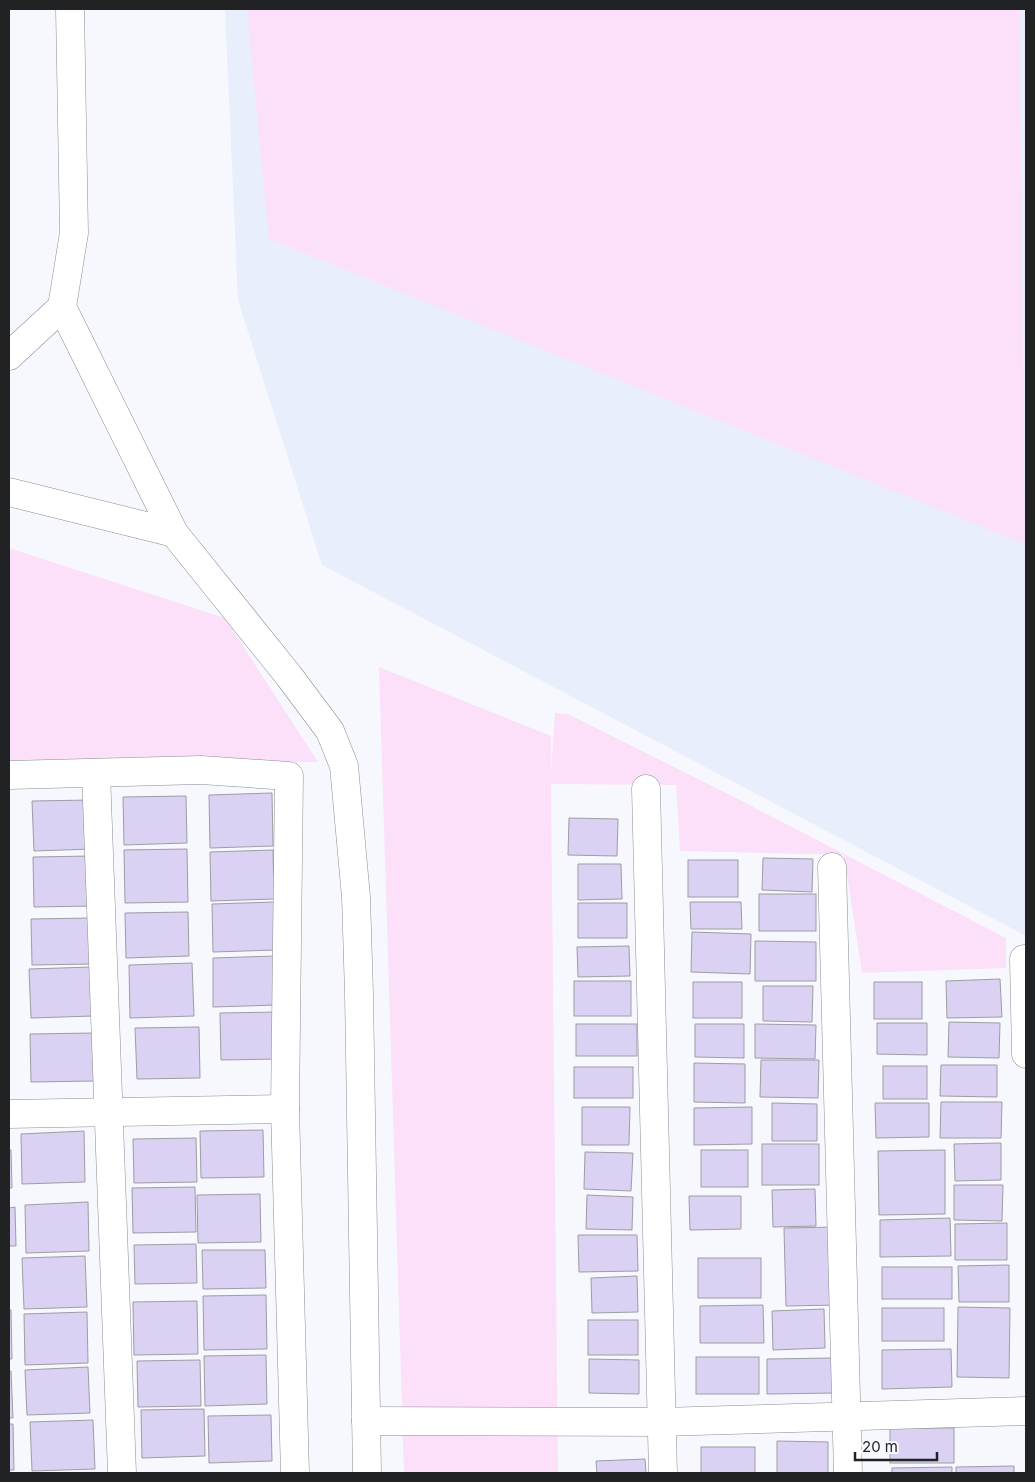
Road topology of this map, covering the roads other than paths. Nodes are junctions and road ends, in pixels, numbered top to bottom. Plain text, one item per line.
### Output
1 (70, 9) edge
2 (62, 307) junction
3 (9, 356) edge
4 (9, 492) edge
5 (174, 533) junction
6 (96, 773) junction
7 (9, 775) edge
8 (646, 789) dead end
9 (832, 867) dead end
10 (1024, 959) dead end
11 (1026, 1054) edge
12 (285, 1109) junction
13 (108, 1112) junction
14 (9, 1114) edge
15 (1026, 1411) edge
16 (846, 1415) junction
17 (366, 1421) junction
18 (661, 1422) junction
19 (122, 1473) edge
20 (295, 1473) edge
21 (368, 1473) edge
22 (663, 1473) edge
23 (848, 1473) edge

1 - 2 street
2 - 3 street
2 - 5 street
4 - 5 street
5 - 17 street
6 - 7 street
6 - 12 street
6 - 13 street
8 - 18 street
9 - 16 street
10 - 11 street
12 - 13 street
12 - 20 street
13 - 14 street
13 - 19 street
15 - 16 street
16 - 18 street
16 - 23 street
17 - 18 street
17 - 21 street
18 - 22 street

